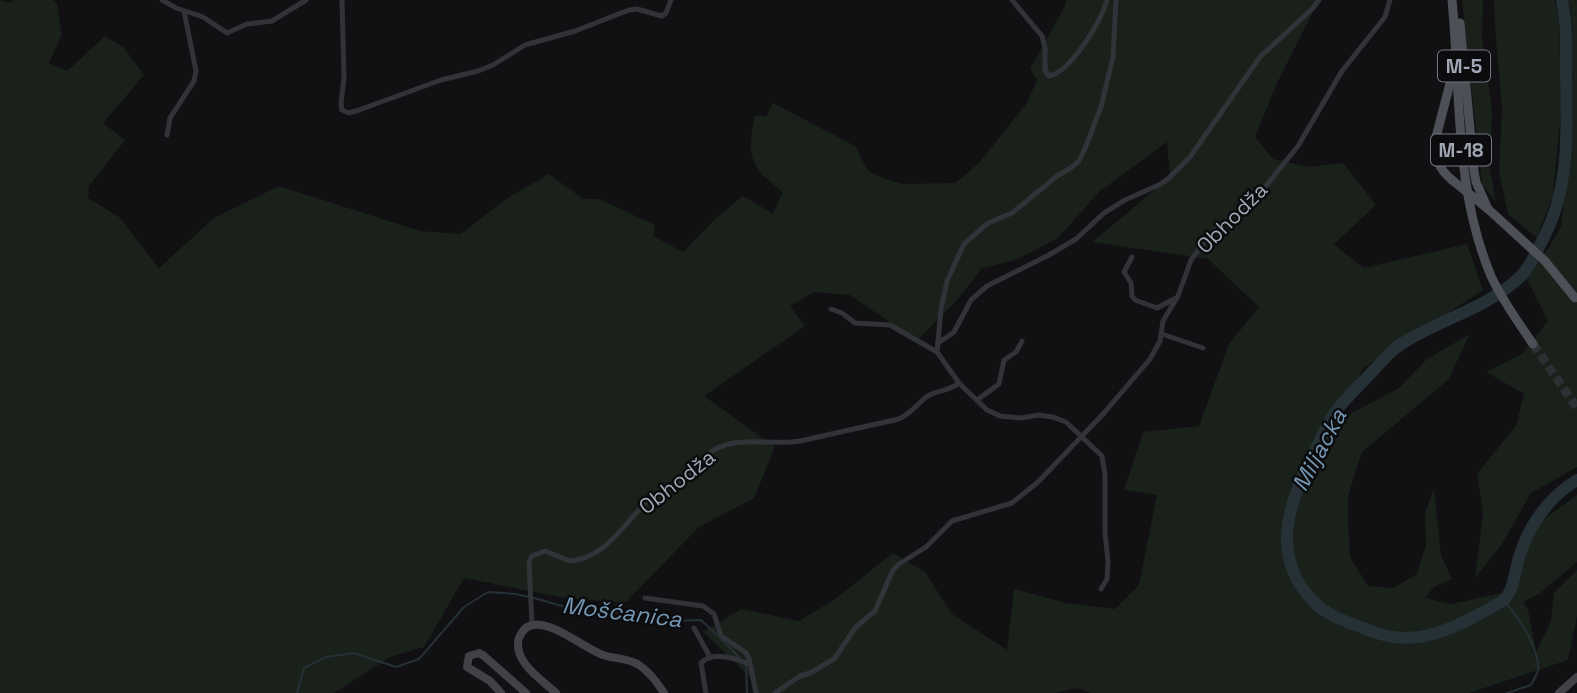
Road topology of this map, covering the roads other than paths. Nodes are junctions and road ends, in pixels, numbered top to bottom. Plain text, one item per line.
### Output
1 (162, 0) edge
2 (306, 0) edge
3 (342, 0) edge
4 (671, 0) edge
5 (1012, 0) edge
6 (1107, 0) edge
7 (1116, 0) edge
8 (1319, 0) edge
9 (1390, 0) edge
10 (1455, 0) edge
11 (184, 10) junction
12 (1456, 64) junction
13 (167, 135) dead end
14 (1488, 209) junction
15 (1132, 257) dead end
16 (1178, 296) junction
17 (1575, 298) dead end
18 (831, 309) dead end
19 (1162, 334) junction
20 (1022, 341) dead end
21 (938, 344) junction
22 (1533, 344) tunnel mouth
23 (1203, 348) dead end
24 (937, 352) junction
25 (959, 383) junction
26 (977, 400) junction
27 (1082, 438) junction
28 (1101, 589) dead end
29 (645, 598) dead end
30 (532, 625) junction
31 (694, 628) dead end
32 (710, 657) junction
33 (749, 664) junction
34 (1577, 677) edge
35 (501, 693) edge
36 (526, 693) edge
37 (556, 693) edge
38 (664, 693) edge
39 (706, 693) edge
40 (756, 693) edge
41 (775, 693) edge
42 (1559, 693) edge

1 - 11 street
2 - 11 street
3 - 4 street
5 - 6 street
7 - 21 street
8 - 21 street
9 - 16 street, Obhodža
10 - 12 main road, M-5
10 - 14 main road, M-5
11 - 13 street
12 - 14 main road, M-5, bridge
12 - 22 main road, M-18
14 - 17 main road, M-5
15 - 16 street
16 - 19 street, Obhodža
18 - 24 street
19 - 23 street
19 - 27 street, Obhodža
20 - 26 street
21 - 24 street
24 - 25 street
25 - 26 street
25 - 30 street, Obhodža
26 - 27 street
27 - 28 street
27 - 41 street, Obhodža
29 - 33 street
30 - 37 main road
30 - 38 main road
31 - 32 street
32 - 33 street
32 - 39 street
33 - 40 street
34 - 42 main road
35 - 36 main road

